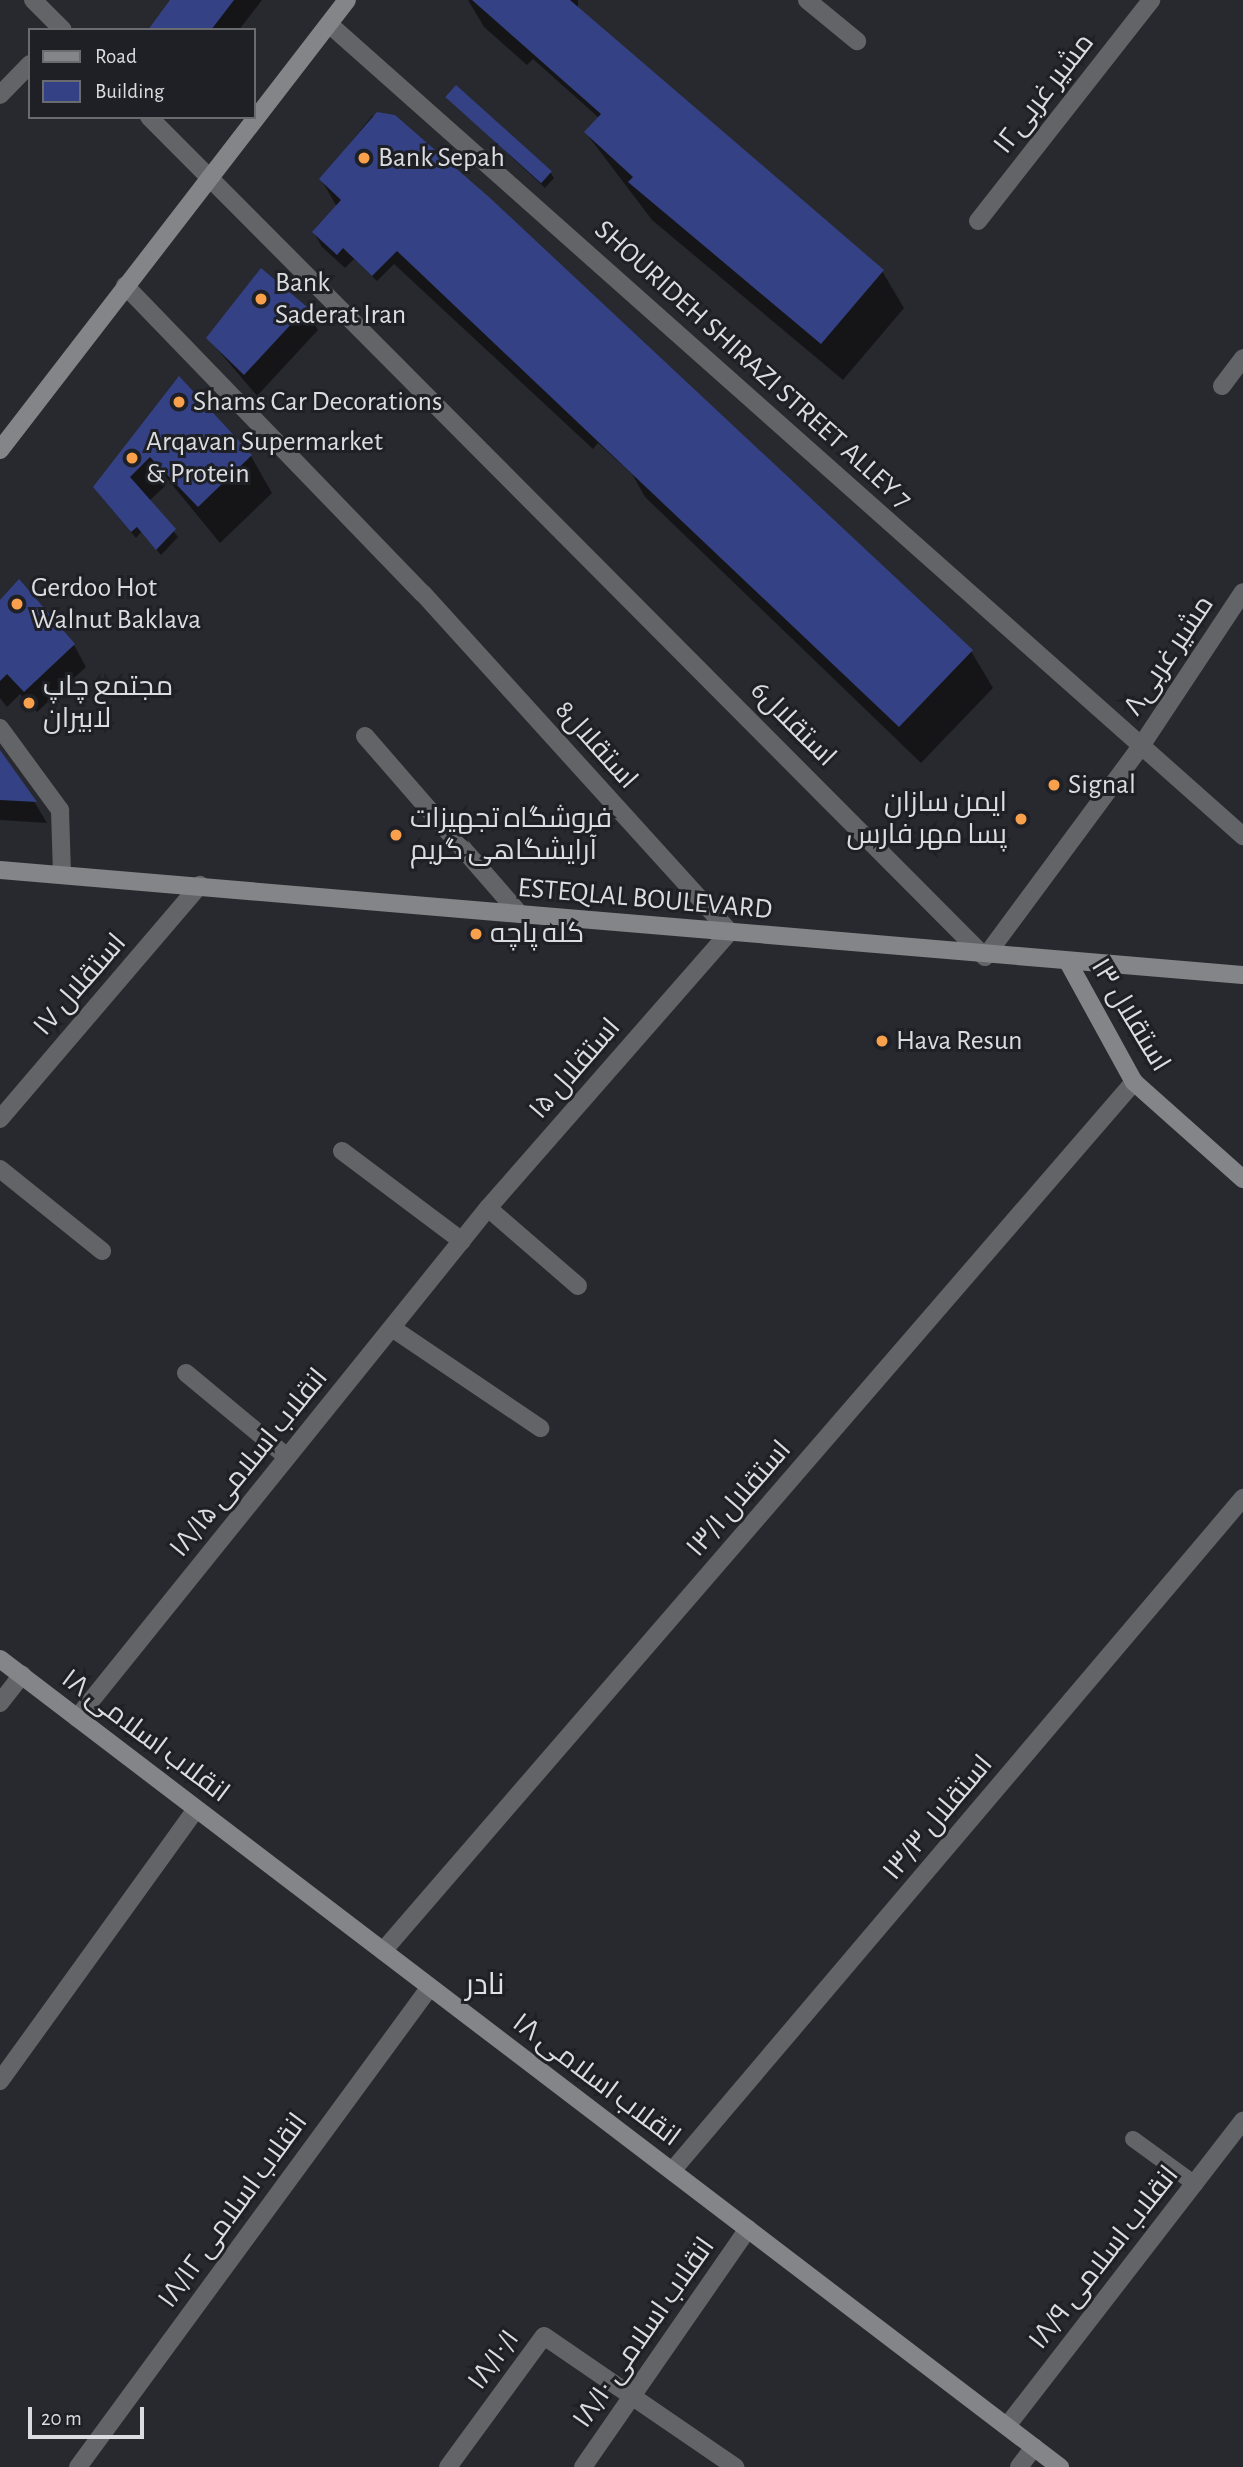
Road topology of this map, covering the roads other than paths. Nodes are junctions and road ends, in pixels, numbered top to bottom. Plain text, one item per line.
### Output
1 (33, 0) edge
2 (347, 0) edge
3 (807, 0) edge
4 (1151, 0) edge
5 (329, 24) junction
6 (61, 28) edge
7 (857, 41) dead end
8 (28, 66) edge
9 (0, 95) edge
10 (256, 118) edge
11 (151, 119) edge
12 (255, 119) edge
13 (209, 178) junction
14 (978, 221) dead end
15 (125, 285) junction
16 (1243, 358) edge
17 (1222, 386) dead end
18 (0, 450) edge
19 (1243, 592) edge
20 (0, 728) edge
21 (365, 736) dead end
22 (1139, 749) junction
23 (1243, 836) edge
24 (0, 870) edge
25 (62, 875) junction
26 (200, 885) junction
27 (520, 914) junction
28 (730, 932) junction
29 (985, 957) junction
30 (1068, 962) junction
31 (1243, 975) edge
32 (1134, 1082) junction
33 (0, 1119) edge
34 (342, 1151) dead end
35 (0, 1169) edge
36 (1243, 1179) edge
37 (488, 1208) junction
38 (462, 1241) junction
39 (102, 1251) dead end
40 (578, 1286) dead end
41 (392, 1328) junction
42 (186, 1373) dead end
43 (540, 1428) dead end
44 (287, 1457) junction
45 (1243, 1498) edge
46 (0, 1659) edge
47 (22, 1675) junction
48 (0, 1703) edge
49 (77, 1718) junction
50 (196, 1809) junction
51 (383, 1951) junction
52 (430, 1987) junction
53 (0, 2081) edge
54 (1243, 2121) edge
55 (1133, 2139) dead end
56 (672, 2171) junction
57 (1195, 2184) junction
58 (748, 2230) junction
59 (632, 2398) junction
60 (1007, 2426) junction
61 (1034, 2447) junction
62 (78, 2467) edge
63 (448, 2467) edge
64 (583, 2467) edge
65 (735, 2467) edge
66 (1019, 2467) edge
67 (1060, 2467) edge

1 - 6 street
2 - 5 main road
3 - 7 street
4 - 14 street, مشیر غربی۱۲
5 - 10 main road
5 - 22 street, SHOURIDEH SHIRAZI STREET ALLEY 7
8 - 9 street
11 - 13 street, استقلال6
12 - 13 main road
13 - 15 main road
13 - 29 street, استقلال6
15 - 18 main road
15 - 28 street, استقلال8
16 - 17 street
19 - 22 street, مشیر غربی۸
20 - 25 street
21 - 27 street
22 - 23 street, SHOURIDEH SHIRAZI STREET ALLEY 7
22 - 29 street, مشیر غربی۸
24 - 25 main road, ESTEQLAL BOULEVARD
25 - 26 main road, ESTEQLAL BOULEVARD
26 - 27 main road, ESTEQLAL BOULEVARD
26 - 33 street, ۱۷ استقلال
27 - 28 main road, ESTEQLAL BOULEVARD
28 - 29 main road, ESTEQLAL BOULEVARD
28 - 37 street, ۱۵ استقلال
29 - 30 main road, ESTEQLAL BOULEVARD
30 - 31 main road, ESTEQLAL BOULEVARD
30 - 32 main road, ۱۳ استقلال
32 - 36 main road, ۱۳ استقلال
32 - 51 street, ۱۳/۱ استقلال
34 - 38 street
35 - 39 street
37 - 38 street, ۱۵ استقلال
37 - 40 street
38 - 41 street, ۱۸/۱۵ انقلاب اسلامی
41 - 43 street
41 - 44 street, ۱۸/۱۵ انقلاب اسلامی
42 - 44 street
44 - 49 street, ۱۸/۱۵ انقلاب اسلامی
45 - 56 street, ۱۳/۳ استقلال
46 - 47 main road, ۱۸ انقلاب اسلامی
47 - 48 street
47 - 49 main road, ۱۸ انقلاب اسلامی
49 - 50 main road, ۱۸ انقلاب اسلامی
50 - 51 main road, ۱۸ انقلاب اسلامی
50 - 53 street
51 - 52 main road, ۱۸ انقلاب اسلامی
52 - 56 main road, ۱۸ انقلاب اسلامی
52 - 62 street, ۱۸/۱۲ انقلاب اسلامی
54 - 57 street, ۱۸/۹ انقلاب اسلامی
55 - 57 lane
56 - 58 main road, ۱۸ انقلاب اسلامی
57 - 60 street, ۱۸/۹ انقلاب اسلامی
58 - 59 street, ۱۸/۱۰ انقلاب اسلامی
58 - 60 main road, ۱۸ انقلاب اسلامی
59 - 63 street, ۱۸/۱۰/۱
59 - 64 street, ۱۸/۱۰ انقلاب اسلامی
59 - 65 street
60 - 61 main road, ۱۸ انقلاب اسلامی
61 - 66 street
61 - 67 main road, ۱۸ انقلاب اسلامی

